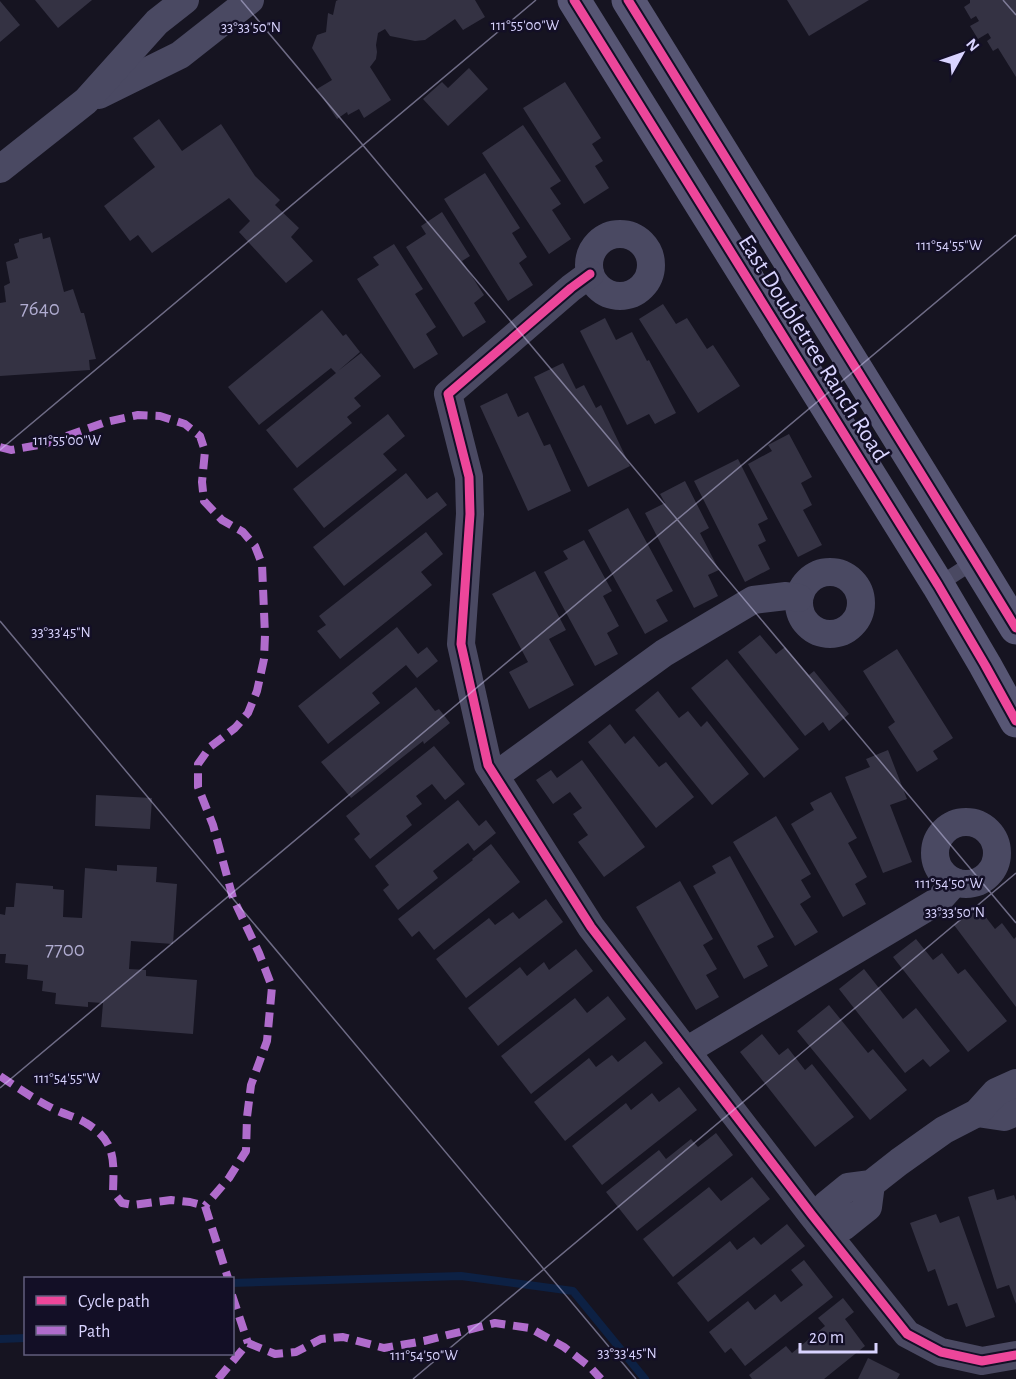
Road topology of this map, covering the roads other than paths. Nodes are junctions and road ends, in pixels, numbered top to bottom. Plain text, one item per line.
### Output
1 (185, 0) edge
2 (250, 0) edge
3 (574, 0) edge
4 (628, 0) edge
5 (86, 101) junction
6 (0, 168) edge
7 (590, 274) dead end
8 (975, 561) junction
9 (938, 585) junction
10 (799, 598) dead end
11 (1016, 628) edge
12 (1016, 721) edge
13 (495, 776) junction
14 (955, 882) dead end
15 (686, 1051) junction
16 (1016, 1083) edge
17 (1016, 1112) edge
18 (977, 1113) junction
19 (819, 1224) junction
20 (1016, 1355) edge

1 - 5 street
2 - 5 street
3 - 9 main road, East Doubletree Ranch Road
4 - 8 main road, East Doubletree Ranch Road
5 - 6 street
7 - 13 street
8 - 9 lane
8 - 11 main road, East Doubletree Ranch Road
9 - 12 main road, East Doubletree Ranch Road
10 - 13 street
13 - 15 street
14 - 15 street
15 - 19 street
16 - 18 street
17 - 18 street
18 - 19 street
19 - 20 street

